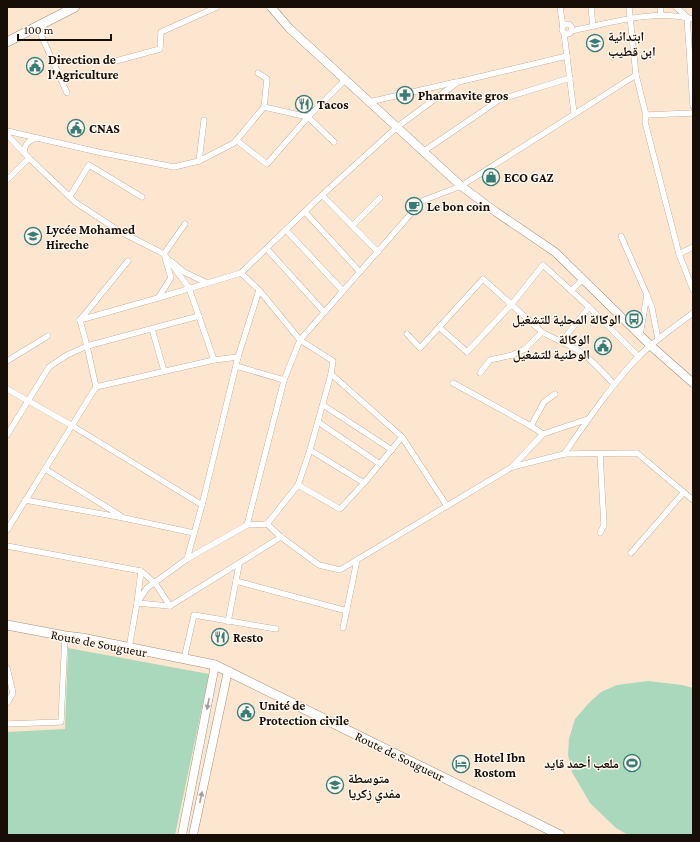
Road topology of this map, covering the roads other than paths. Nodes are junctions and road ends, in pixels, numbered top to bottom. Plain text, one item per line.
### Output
1 (75, 7) edge
2 (217, 7) edge
3 (271, 7) edge
4 (560, 7) edge
5 (591, 7) edge
6 (629, 7) edge
7 (660, 7) edge
8 (676, 7) edge
9 (661, 15) junction
10 (687, 17) junction
11 (630, 18) junction
12 (693, 18) edge
13 (37, 26) junction
14 (593, 27) junction
15 (563, 30) junction
16 (7, 42) edge
17 (567, 56) junction
18 (112, 62) dead end
19 (258, 73) dead end
20 (636, 75) junction
21 (570, 78) junction
22 (345, 80) junction
23 (458, 82) junction
24 (67, 93) dead end
25 (369, 102) junction
26 (693, 106) edge
27 (264, 107) junction
28 (693, 112) edge
29 (574, 113) junction
30 (646, 115) junction
31 (308, 117) junction
32 (204, 120) dead end
33 (397, 127) junction
34 (7, 131) edge
35 (7, 135) edge
36 (36, 138) junction
37 (236, 140) junction
38 (334, 142) dead end
39 (424, 151) junction
40 (24, 153) junction
41 (29, 158) junction
42 (199, 161) junction
43 (7, 180) edge
44 (461, 186) junction
45 (322, 195) junction
46 (70, 196) junction
47 (142, 197) dead end
48 (380, 198) dead end
49 (305, 212) junction
50 (185, 224) dead end
51 (352, 226) junction
52 (286, 230) junction
53 (621, 236) dead end
54 (693, 247) edge
55 (267, 249) junction
56 (378, 252) junction
57 (164, 254) junction
58 (679, 254) junction
59 (128, 261) dead end
60 (360, 272) junction
61 (241, 273) junction
62 (582, 279) junction
63 (207, 283) junction
64 (190, 288) junction
65 (259, 290) junction
66 (693, 290) edge
67 (343, 291) junction
68 (571, 291) junction
69 (647, 294) junction
70 (158, 298) junction
71 (511, 304) junction
72 (590, 307) junction
73 (324, 312) junction
74 (693, 313) edge
75 (199, 316) junction
76 (80, 320) junction
77 (439, 327) junction
78 (152, 329) junction
79 (542, 332) junction
80 (407, 334) dead end
81 (640, 335) junction
82 (48, 336) dead end
83 (658, 339) junction
84 (300, 340) junction
85 (562, 341) junction
86 (87, 346) junction
87 (651, 346) junction
88 (238, 357) junction
89 (639, 357) junction
90 (214, 360) junction
91 (7, 361) edge
92 (236, 366) junction
93 (164, 371) junction
94 (480, 373) dead end
95 (332, 374) junction
96 (284, 380) junction
97 (693, 382) edge
98 (453, 383) dead end
99 (614, 384) junction
100 (96, 386) junction
101 (7, 389) edge
102 (555, 394) dead end
103 (28, 401) junction
104 (323, 405) junction
105 (588, 419) junction
106 (318, 422) junction
107 (71, 426) junction
108 (531, 426) junction
109 (543, 434) junction
110 (7, 435) edge
111 (402, 437) junction
112 (310, 450) junction
113 (392, 450) junction
114 (564, 454) junction
115 (600, 454) junction
116 (380, 464) junction
117 (512, 467) junction
118 (45, 469) junction
119 (364, 483) junction
120 (298, 486) junction
121 (684, 492) junction
122 (25, 500) junction
123 (693, 500) edge
124 (202, 505) junction
125 (447, 506) junction
126 (124, 518) junction
127 (267, 524) junction
128 (248, 525) junction
129 (7, 530) edge
130 (194, 533) junction
131 (600, 533) dead end
132 (282, 537) junction
133 (7, 546) edge
134 (631, 553) dead end
135 (187, 559) junction
136 (357, 560) junction
137 (239, 564) junction
138 (141, 570) junction
139 (236, 581) junction
140 (155, 583) junction
141 (137, 603) junction
142 (170, 606) junction
143 (347, 611) junction
144 (228, 622) junction
145 (7, 626) edge
146 (343, 628) dead end
147 (276, 629) dead end
148 (65, 636) junction
149 (129, 648) junction
150 (184, 659) junction
151 (215, 665) junction
152 (7, 668) edge
153 (228, 671) junction
154 (7, 703) edge
155 (7, 724) edge
156 (182, 835) edge
157 (193, 835) edge
158 (560, 835) edge

1 - 13 main road
2 - 18 street
3 - 22 main road
4 - 15 street
5 - 14 street
6 - 11 street
7 - 9 street
8 - 10 street
9 - 10 street
9 - 11 street
10 - 12 street
10 - 26 street
11 - 14 street
11 - 20 street
13 - 16 main road
13 - 24 street
14 - 15 street
15 - 17 street
17 - 21 street
17 - 23 street
19 - 27 street
20 - 29 street
20 - 30 street
21 - 29 street
21 - 39 street
22 - 25 main road
22 - 31 street
23 - 25 street
23 - 33 street
25 - 33 main road
27 - 31 street
27 - 37 street
28 - 30 street
29 - 44 street
30 - 58 street
31 - 37 street
31 - 38 street
32 - 42 street
33 - 39 main road
33 - 45 street
34 - 36 street
35 - 40 street
36 - 40 street
36 - 42 street
37 - 42 street
39 - 44 main road
40 - 41 street
41 - 43 street
41 - 46 street
44 - 56 street
44 - 62 main road
45 - 49 street
45 - 51 street
46 - 47 street
46 - 57 street
48 - 51 street
49 - 52 street
49 - 60 street
50 - 57 street
51 - 56 street
52 - 55 street
52 - 67 street
53 - 69 street
54 - 58 street
55 - 61 street
55 - 73 street
56 - 60 street
57 - 63 street
57 - 64 street
57 - 70 street
58 - 66 street
59 - 76 street
60 - 67 street
61 - 63 street
61 - 65 street
62 - 68 street
62 - 81 main road
63 - 64 street
64 - 70 street
64 - 75 street
65 - 84 street
65 - 88 street
67 - 73 street
68 - 71 street
68 - 72 street
69 - 81 street
69 - 83 street
70 - 76 street
71 - 77 street
71 - 77 street
71 - 79 street
72 - 85 street
72 - 89 street
73 - 84 street
74 - 83 street
75 - 78 street
75 - 90 street
76 - 86 street
77 - 80 street
78 - 86 street
78 - 93 street
79 - 85 street
79 - 94 street
81 - 87 main road
82 - 91 street
83 - 87 street
84 - 95 street
84 - 96 street
85 - 99 street
86 - 100 street
86 - 103 street
87 - 89 street
87 - 97 main road
88 - 90 street
88 - 92 street
89 - 99 street
90 - 93 street
92 - 96 street
92 - 124 street
93 - 100 street
95 - 104 street
95 - 111 street
96 - 128 street
98 - 108 street
99 - 105 street
100 - 107 street
101 - 103 street
102 - 108 street
103 - 107 street
103 - 110 street
104 - 106 street
104 - 113 street
105 - 109 street
105 - 114 street
106 - 112 street
106 - 116 street
107 - 118 street
107 - 124 street
108 - 109 street
109 - 117 street
111 - 113 street
111 - 125 street
112 - 119 street
112 - 120 street
113 - 116 street
114 - 115 street
114 - 117 street
115 - 121 street
115 - 131 street
116 - 119 street
117 - 125 street
118 - 122 street
118 - 126 street
119 - 120 street
120 - 127 street
121 - 123 street
121 - 134 street
122 - 126 street
122 - 129 street
124 - 130 street
125 - 136 street
126 - 130 street
127 - 128 street
127 - 132 street
128 - 135 street
130 - 135 street
132 - 136 street
132 - 137 street
133 - 138 street
135 - 140 street
136 - 143 street
137 - 139 street
137 - 142 street
138 - 140 street
138 - 141 street
139 - 143 street
139 - 144 street
140 - 141 street
140 - 142 street
141 - 142 street
141 - 149 street
143 - 146 street
144 - 147 street
144 - 150 street
145 - 148 main road, Route de Sougueur
148 - 149 main road, Route de Sougueur
148 - 155 street
149 - 150 main road, Route de Sougueur
150 - 151 main road, Route de Sougueur
151 - 153 main road, Route de Sougueur
151 -> 156 main road
152 - 154 street
157 -> 153 main road
153 - 158 main road, Route de Sougueur

